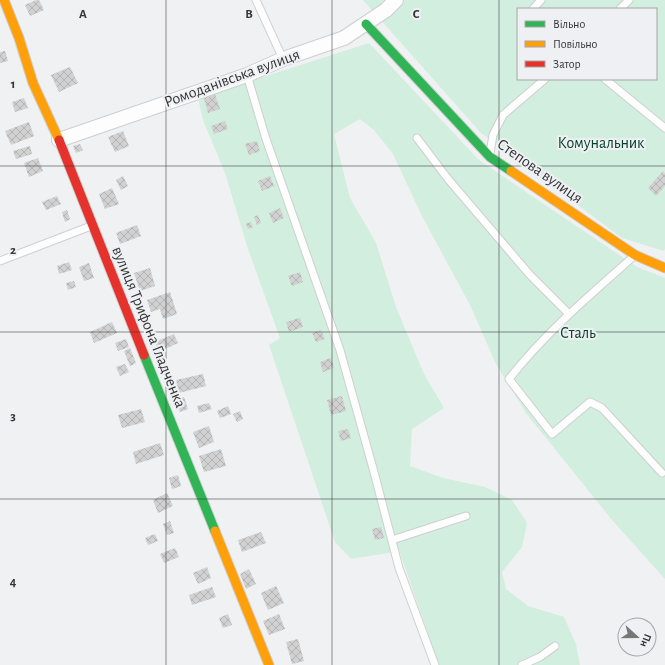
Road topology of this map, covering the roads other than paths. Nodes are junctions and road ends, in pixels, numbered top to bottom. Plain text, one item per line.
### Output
1 (4, 0) edge
2 (256, 0) edge
3 (396, 0) edge
4 (541, 0) edge
5 (629, 0) edge
6 (534, 8) edge
7 (621, 8) edge
8 (366, 24) junction
9 (283, 59) junction
10 (247, 75) junction
11 (544, 80) edge
12 (606, 80) edge
13 (665, 128) edge
14 (417, 138) dead end
15 (59, 140) junction
16 (490, 157) junction
17 (92, 226) junction
18 (635, 255) junction
19 (0, 261) edge
20 (665, 268) edge
21 (568, 314) junction
22 (662, 473) dead end
23 (466, 516) dead end
24 (392, 540) junction
25 (555, 646) dead end
26 (269, 665) edge
27 (435, 665) edge
28 (522, 665) edge

1 - 15 street, вулиця Трифона Гладченка
2 - 9 lane
3 - 8 street, Ромоданівська вулиця
4 - 6 lane
5 - 7 lane
8 - 9 street, Ромоданівська вулиця
8 - 16 street, Степова вулиця
9 - 10 street, Ромоданівська вулиця
10 - 15 street, Ромоданівська вулиця
10 - 24 lane
11 - 16 lane
12 - 13 lane
14 - 21 lane
15 - 17 street, вулиця Трифона Гладченка
16 - 18 street, Степова вулиця
17 - 19 lane
17 - 26 street, вулиця Трифона Гладченка
18 - 20 street, Степова вулиця
18 - 21 lane
21 - 22 lane
23 - 24 lane
24 - 27 lane
25 - 28 lane

